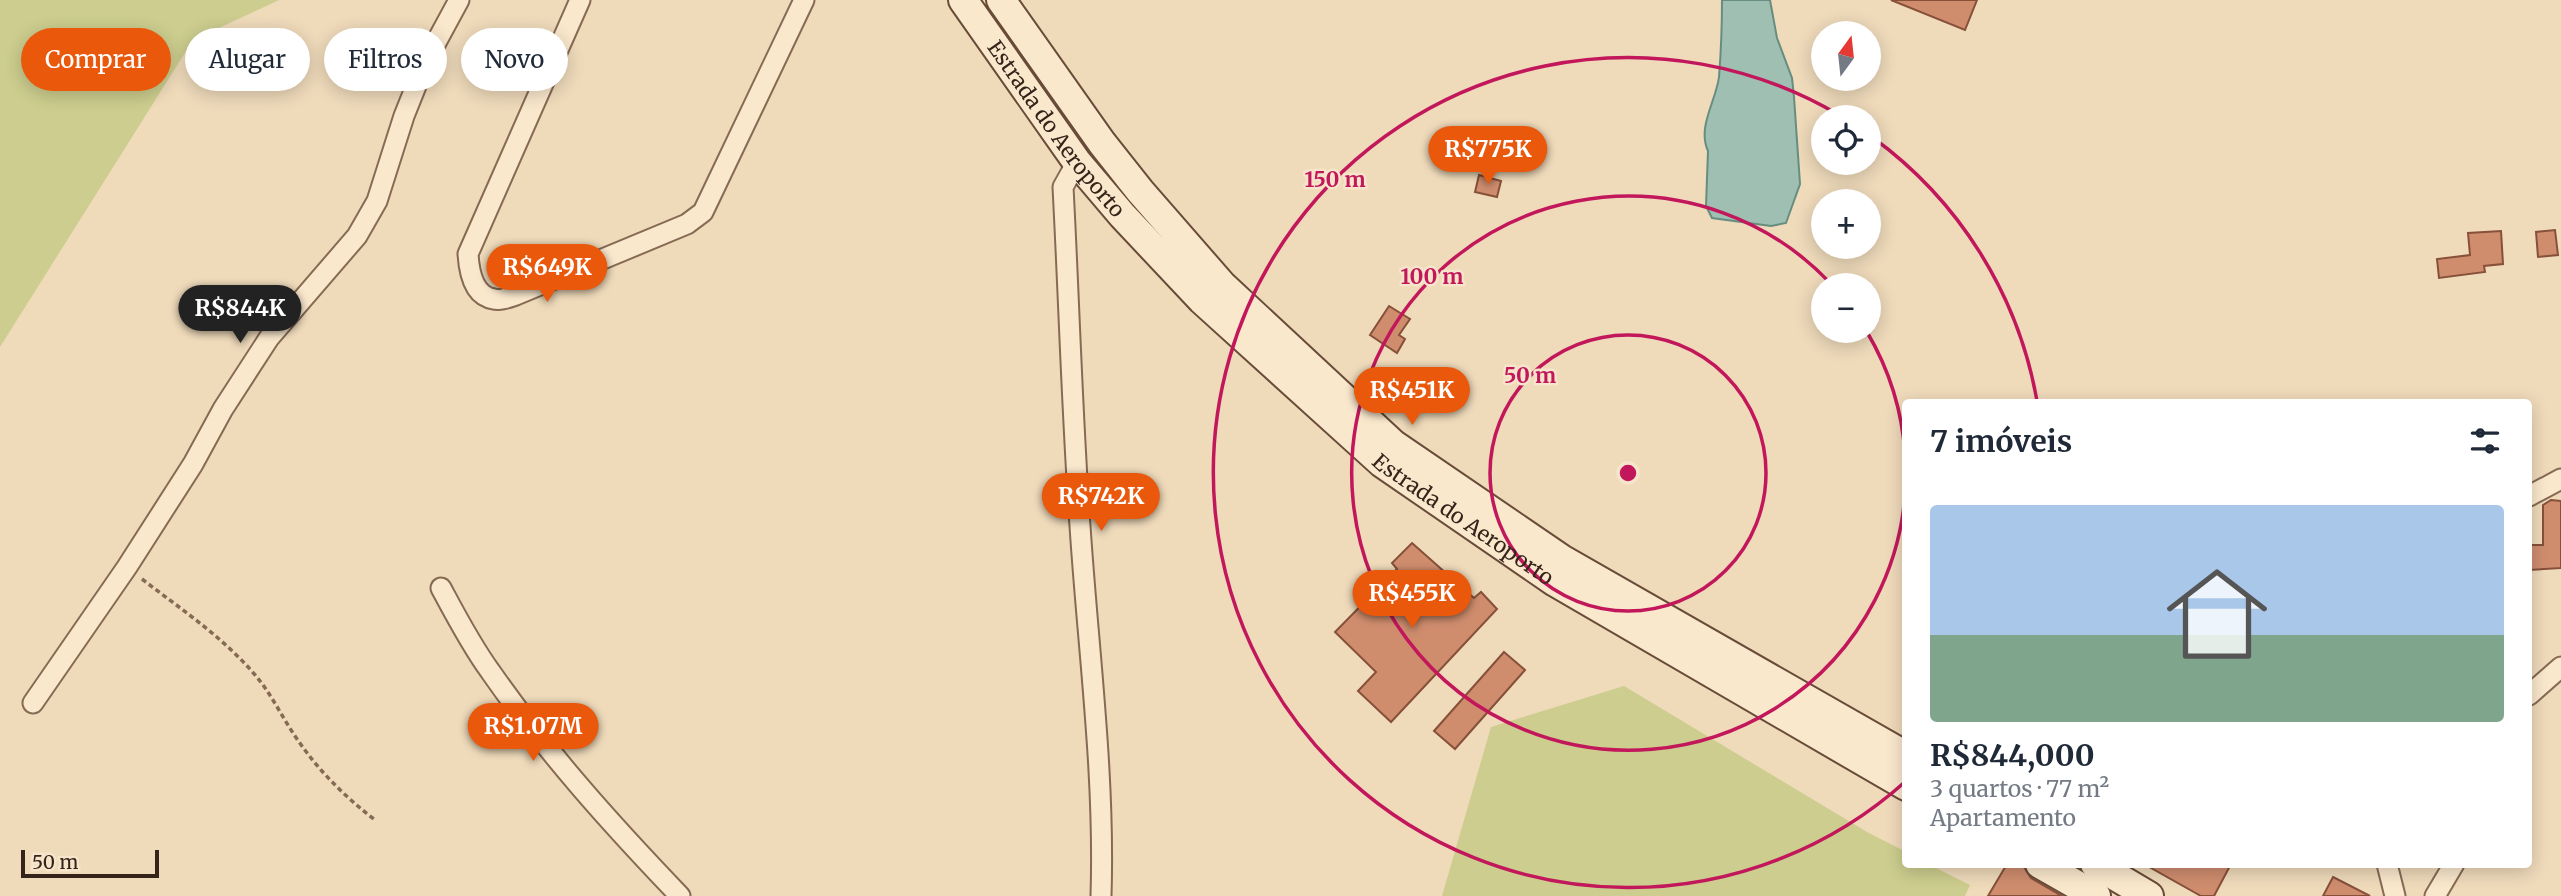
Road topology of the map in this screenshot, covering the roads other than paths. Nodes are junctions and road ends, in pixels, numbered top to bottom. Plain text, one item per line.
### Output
1 (459, 0) edge
2 (580, 0) edge
3 (804, 0) edge
4 (963, 0) edge
5 (1001, 0) edge
6 (1077, 162) junction
7 (2561, 479) edge
8 (2532, 494) edge
9 (441, 588) dead end
10 (2561, 667) edge
11 (2532, 692) edge
12 (33, 703) dead end
13 (1902, 754) edge
14 (1902, 784) edge
15 (2047, 868) edge
16 (2102, 868) edge
17 (2388, 868) edge
18 (2452, 868) edge
19 (680, 896) edge
20 (1101, 896) edge
21 (2096, 896) edge
22 (2149, 896) edge
23 (2395, 896) edge
24 (2435, 896) edge

1 - 12 street
2 - 3 street
4 - 6 main road, Estrada do Aeroporto
5 - 13 main road, Estrada do Aeroporto
6 - 14 main road, Estrada do Aeroporto
6 - 20 street
7 - 8 street
9 - 19 street
10 - 11 street
15 - 21 main road
16 - 22 main road
17 - 23 street
18 - 24 street

